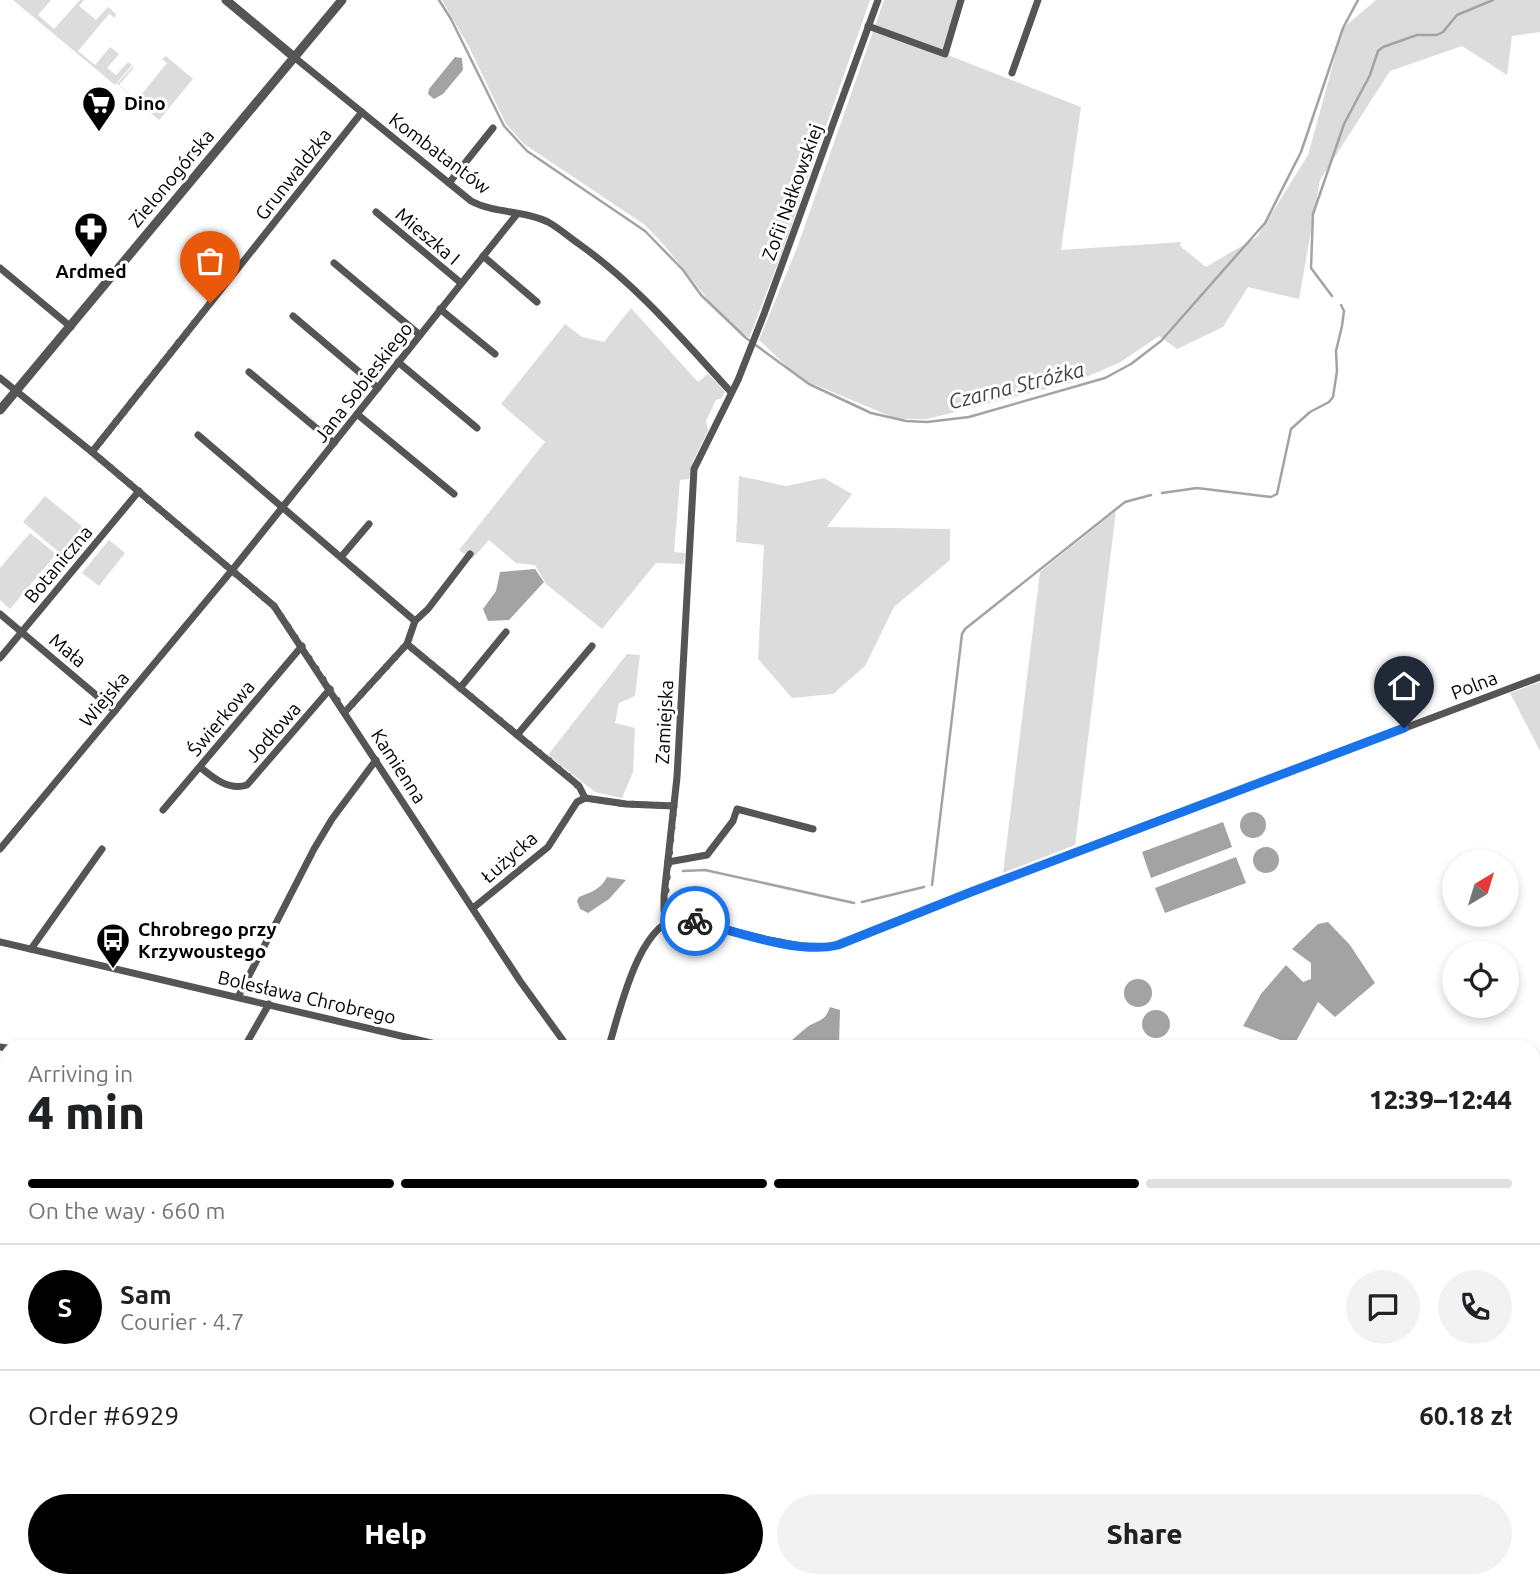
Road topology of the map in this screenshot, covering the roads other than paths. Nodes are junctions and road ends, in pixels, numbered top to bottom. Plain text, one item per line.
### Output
1 (226, 0) edge
2 (342, 0) edge
3 (878, 0) edge
4 (961, 0) edge
5 (1038, 0) edge
6 (868, 26) junction
7 (294, 57) junction
8 (1012, 73) dead end
9 (362, 112) junction
10 (493, 128) dead end
11 (449, 183) junction
12 (376, 212) dead end
13 (517, 214) junction
14 (483, 256) junction
15 (334, 263) dead end
16 (0, 268) edge
17 (461, 283) junction
18 (537, 302) dead end
19 (440, 309) junction
20 (293, 316) dead end
21 (71, 327) junction
22 (420, 335) junction
23 (495, 354) dead end
24 (398, 362) junction
25 (249, 372) dead end
26 (0, 378) edge
27 (378, 387) junction
28 (17, 391) junction
29 (731, 392) junction
30 (0, 411) edge
31 (357, 414) junction
32 (477, 428) dead end
33 (198, 435) dead end
34 (334, 443) junction
35 (92, 452) junction
36 (139, 491) junction
37 (454, 494) dead end
38 (284, 507) junction
39 (369, 524) dead end
40 (470, 554) dead end
41 (341, 557) junction
42 (233, 569) junction
43 (0, 614) edge
44 (415, 621) junction
45 (22, 632) junction
46 (506, 632) dead end
47 (407, 644) junction
48 (302, 646) junction
49 (592, 646) dead end
50 (0, 658) edge
51 (1540, 677) edge
52 (460, 688) junction
53 (330, 690) junction
54 (115, 711) junction
55 (345, 712) junction
56 (517, 735) junction
57 (376, 760) junction
58 (201, 766) junction
59 (585, 798) junction
60 (674, 806) junction
61 (163, 810) dead end
62 (813, 829) dead end
63 (0, 849) edge
64 (102, 849) dead end
65 (668, 862) junction
66 (473, 908) junction
67 (667, 922) junction
68 (0, 942) edge
69 (31, 950) junction
70 (238, 997) junction
71 (269, 1004) junction
72 (248, 1040) edge
73 (419, 1040) edge
74 (563, 1040) edge
75 (611, 1040) edge

1 - 7 street
2 - 7 street, Zielonogórska
3 - 6 street, Zofii Nałkowskiej
4 - 6 street
5 - 8 street
6 - 29 street, Zofii Nałkowskiej
7 - 9 street, Kombatantów
7 - 21 street, Zielonogórska
9 - 11 street, Kombatantów
9 - 35 street, Grunwaldzka
10 - 11 street
11 - 13 street, Kombatantów
12 - 17 street, Mieszka I
13 - 14 street, Jana Sobieskiego
13 - 29 street, Kombatantów
14 - 17 street, Jana Sobieskiego
14 - 18 street
15 - 22 street
16 - 21 street
17 - 19 street, Jana Sobieskiego
19 - 22 street, Jana Sobieskiego
19 - 23 street
20 - 27 street
21 - 28 street, Zielonogórska
22 - 24 street, Jana Sobieskiego
24 - 27 street, Jana Sobieskiego
24 - 32 street
25 - 34 street
26 - 28 street, Kamienna
27 - 31 street, Jana Sobieskiego
28 - 30 street, Zielonogórska
28 - 35 street, Kamienna
29 - 60 street, Zamiejska
31 - 34 street, Jana Sobieskiego
31 - 37 street
33 - 38 street
34 - 38 street, Jana Sobieskiego
35 - 36 street, Kamienna
36 - 42 street, Kamienna
36 - 45 street, Botaniczna
38 - 41 street
38 - 42 street, Jana Sobieskiego
39 - 41 street
40 - 44 street
41 - 44 street
42 - 48 street, Kamienna
42 - 54 street, Wiejska
43 - 45 street, Mała
44 - 47 street
45 - 50 street, Botaniczna
45 - 54 street, Mała
46 - 52 street
47 - 52 street
47 - 55 street
48 - 53 street, Kamienna
48 - 58 street, Świerkowa
49 - 56 street
51 - 67 street, Polna
52 - 56 street
53 - 55 street, Kamienna
53 - 58 street, Jodłowa
54 - 63 street, Wiejska
55 - 57 street, Kamienna
56 - 59 street
57 - 66 street, Kamienna
57 - 70 street
58 - 61 street, Świerkowa
59 - 60 street
59 - 66 street, Łużycka
60 - 65 street, Zamiejska
62 - 65 street
64 - 69 street
65 - 67 street, Zamiejska
66 - 74 street, Kamienna
67 - 75 street
68 - 69 street, Bolesława Chrobrego
69 - 70 street, Bolesława Chrobrego
70 - 71 street, Bolesława Chrobrego
71 - 72 street
71 - 73 street, Bolesława Chrobrego

